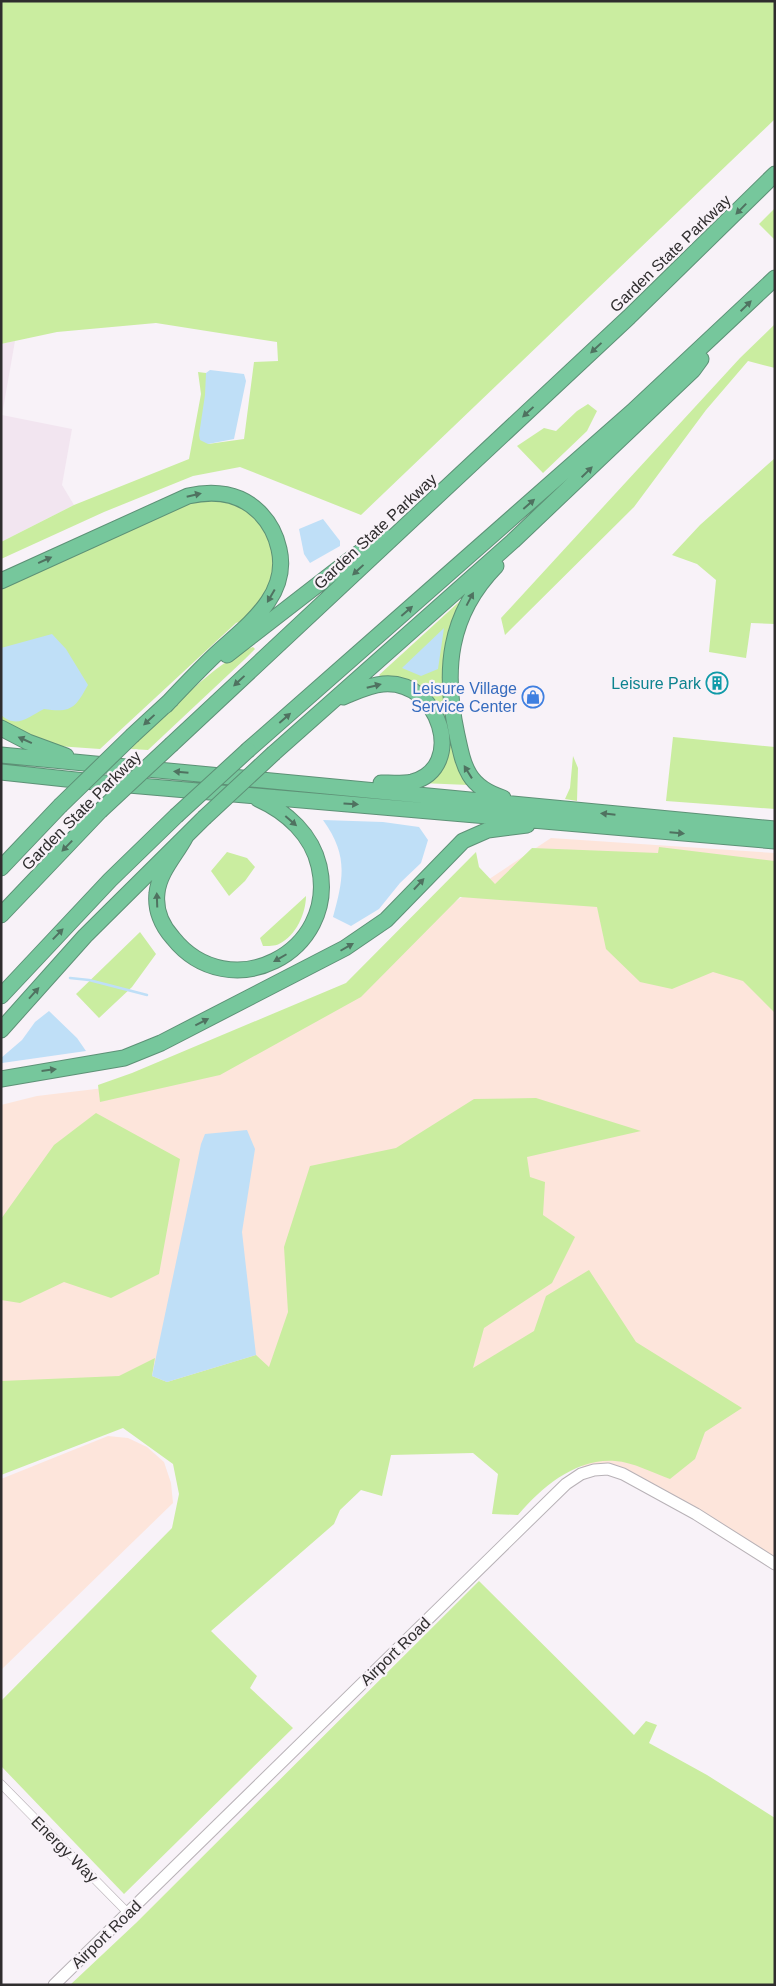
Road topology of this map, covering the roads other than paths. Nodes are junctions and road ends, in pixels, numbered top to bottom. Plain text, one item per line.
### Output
1 (775, 174) edge
2 (775, 278) edge
3 (717, 334) junction
4 (419, 513) junction
5 (513, 541) junction
6 (1, 581) edge
7 (328, 704) junction
8 (165, 706) junction
9 (1, 728) edge
10 (1, 755) edge
11 (83, 763) junction
12 (1, 772) edge
13 (351, 788) junction
14 (250, 796) junction
15 (524, 805) junction
16 (558, 822) junction
17 (775, 829) edge
18 (186, 836) junction
19 (775, 842) edge
20 (1, 868) edge
21 (1, 915) edge
22 (1, 996) edge
23 (1, 1030) edge
24 (1, 1079) edge
25 (775, 1564) edge
26 (1, 1784) edge
27 (128, 1913) junction
28 (54, 1985) edge

1 -> 4 highway, Garden State Parkway
3 -> 2 highway
5 -> 3 highway
22 -> 3 highway, bridge
4 - 8 highway
4 -> 21 highway, Garden State Parkway, bridge
5 - 7 highway
15 -> 5 highway
6 -> 8 highway
7 -> 13 highway
7 - 18 highway, bridge
8 -> 20 highway, bridge
11 -> 9 highway
10 - 11 highway
13 -> 11 highway
12 - 14 highway
13 - 15 highway
14 -> 16 highway
14 -> 18 highway
17 -> 15 highway
16 -> 19 highway
24 -> 16 highway
23 -> 18 highway
25 - 27 street, Airport Road
26 - 27 street, Energy Way
27 - 28 street, Airport Road

